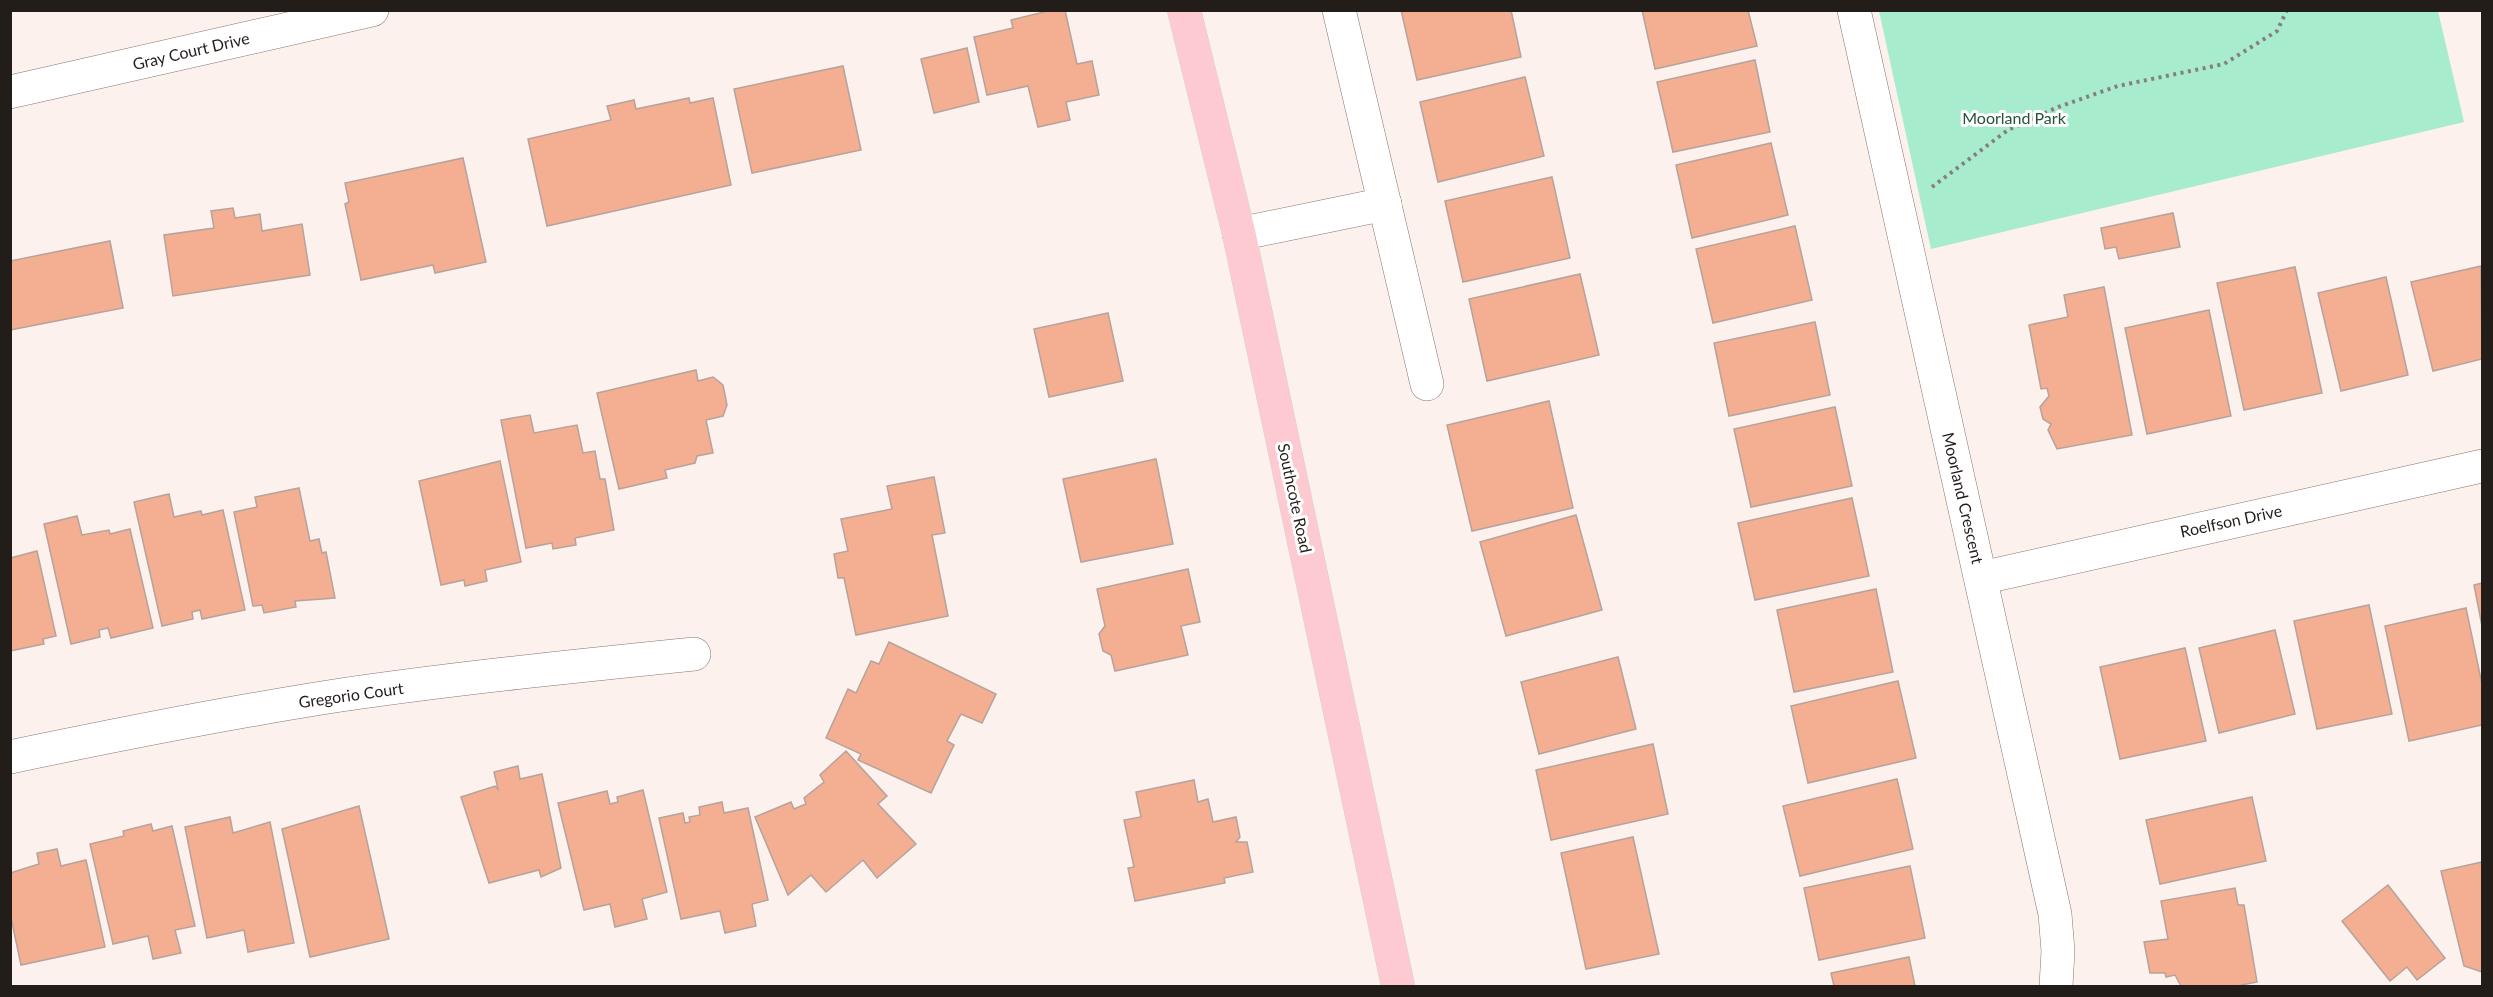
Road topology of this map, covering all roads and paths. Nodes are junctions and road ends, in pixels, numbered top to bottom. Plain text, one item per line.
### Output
1 (372, 10) edge
2 (1184, 10) edge
3 (1339, 10) edge
4 (1854, 10) edge
5 (2287, 10) edge
6 (10, 92) edge
7 (1385, 204) junction
8 (1899, 212) junction
9 (1239, 234) junction
10 (1427, 384) dead end
11 (2482, 466) edge
12 (1981, 578) junction
13 (694, 654) dead end
14 (10, 757) edge
15 (1398, 987) edge
16 (2056, 987) edge

1 - 6 street, Gray Court Drive
2 - 9 main road, Southcote Road
3 - 7 street
4 - 8 street, Moorland Crescent
5 - 8 path
7 - 9 street
7 - 10 street
8 - 12 street, Moorland Crescent
9 - 15 main road, Southcote Road
11 - 12 street, Roelfson Drive
12 - 16 street, Moorland Crescent
13 - 14 street, Gregorio Court

